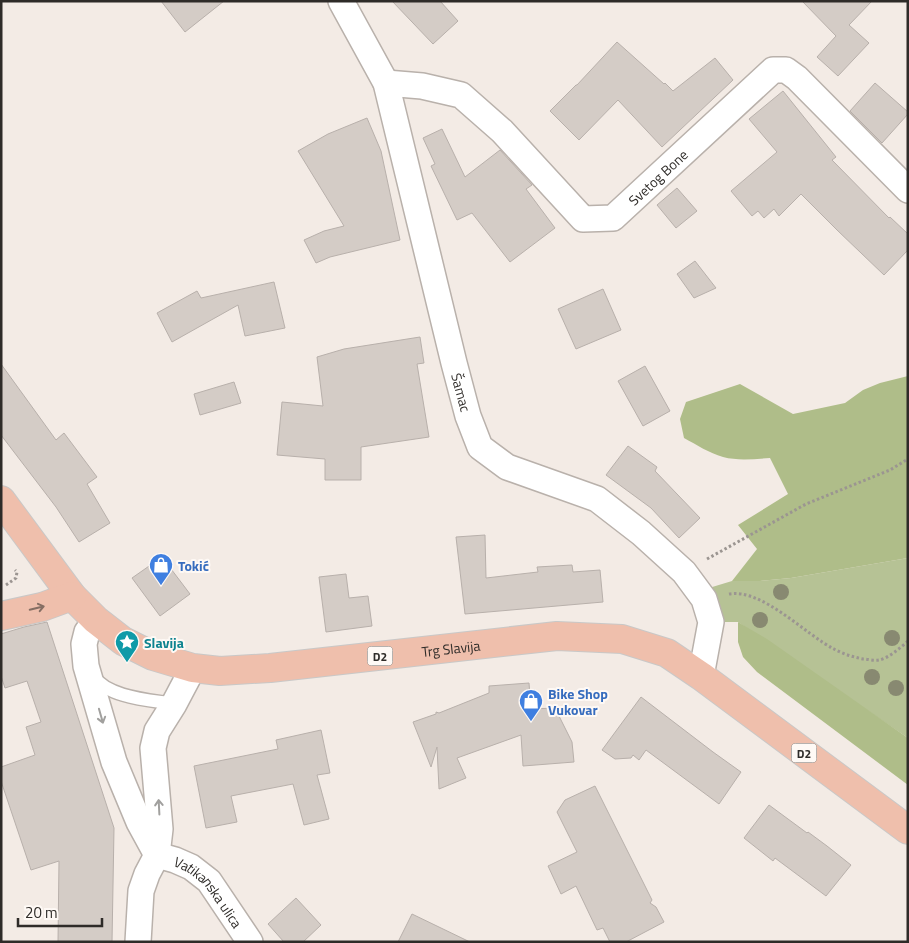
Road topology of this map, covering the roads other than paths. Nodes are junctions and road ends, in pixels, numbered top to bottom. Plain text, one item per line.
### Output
1 (341, 1) edge
2 (386, 83) junction
3 (908, 190) edge
4 (1, 500) edge
5 (72, 596) junction
6 (1, 616) edge
7 (96, 620) junction
8 (86, 666) junction
9 (193, 668) junction
10 (701, 676) junction
11 (174, 704) junction
12 (908, 830) edge
13 (157, 856) junction
14 (138, 942) edge
15 (250, 942) edge

1 - 2 street, Šamac
2 - 3 street, Svetog Bone
2 - 10 street, Šamac
4 - 5 main road, D2
6 -> 5 main road
5 - 7 main road, Trg Slavija / D2
7 - 8 street
7 - 9 main road, Trg Slavija / D2
8 - 11 lane
8 -> 13 street
9 - 10 main road, Trg Slavija / D2
9 - 11 street
10 - 12 main road, D2
13 -> 11 street
13 - 14 street
13 - 15 street, Vatikanska ulica

